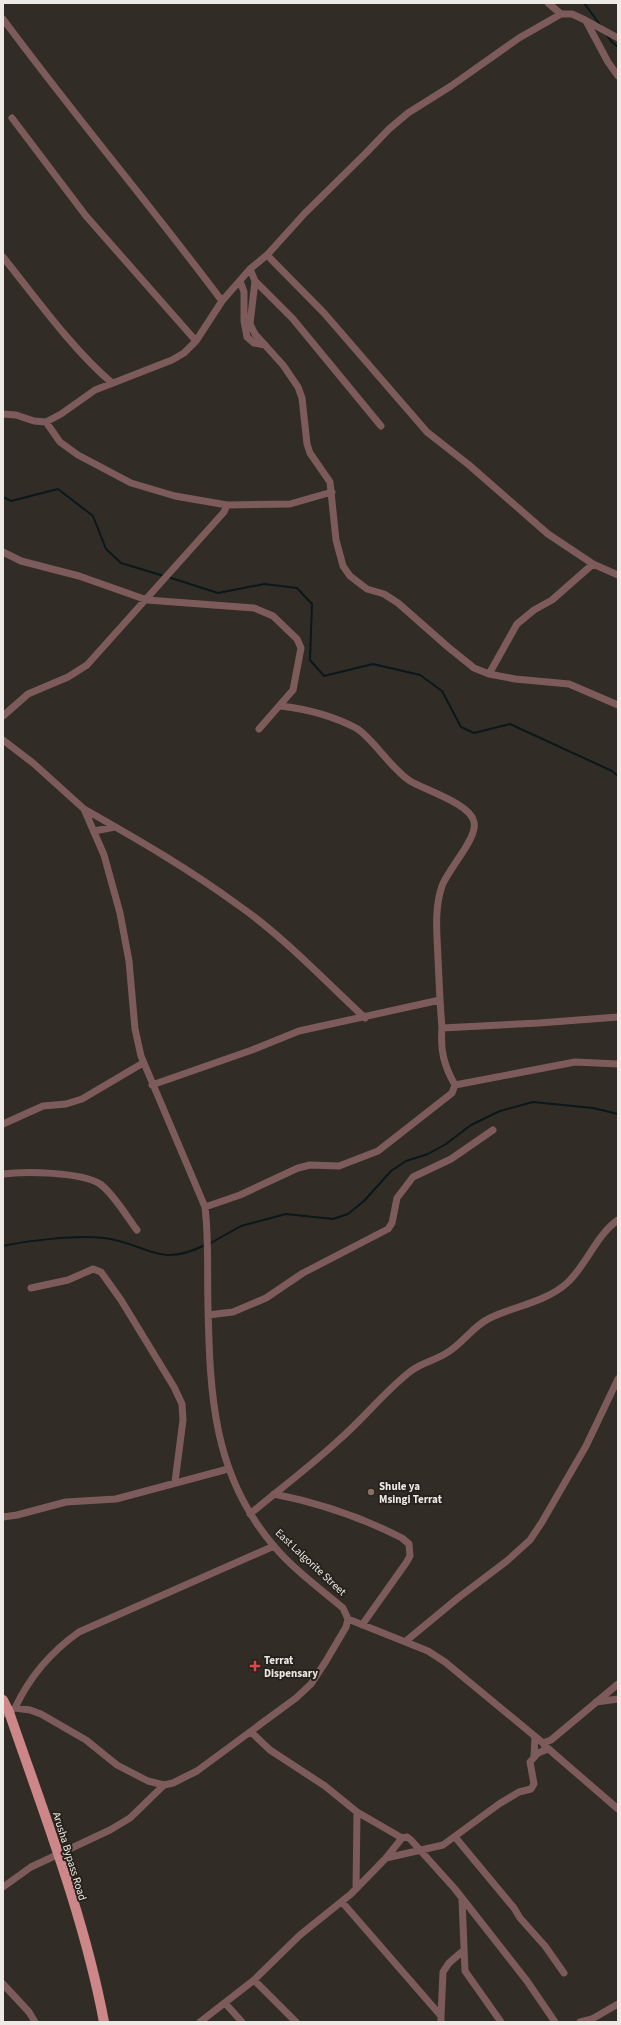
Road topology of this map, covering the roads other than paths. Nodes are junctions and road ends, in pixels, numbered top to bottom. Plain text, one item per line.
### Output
1 (548, 3) edge
2 (561, 14) junction
3 (3, 19) edge
4 (586, 20) junction
5 (618, 38) edge
6 (618, 76) edge
7 (12, 118) dead end
8 (267, 255) junction
9 (3, 257) edge
10 (250, 269) junction
11 (240, 281) junction
12 (255, 281) junction
13 (222, 301) junction
14 (196, 341) junction
15 (265, 345) junction
16 (112, 383) junction
17 (3, 414) edge
18 (46, 422) junction
19 (381, 426) dead end
20 (332, 492) junction
21 (227, 505) junction
22 (3, 552) edge
23 (593, 564) junction
24 (618, 575) edge
25 (147, 600) junction
26 (489, 674) junction
27 (618, 705) edge
28 (281, 706) junction
29 (3, 716) edge
30 (259, 729) dead end
31 (3, 740) edge
32 (84, 808) junction
33 (115, 827) junction
34 (94, 831) junction
35 (440, 1000) junction
36 (618, 1016) edge
37 (365, 1018) junction
38 (442, 1028) junction
39 (143, 1063) junction
40 (618, 1064) edge
41 (152, 1085) junction
42 (456, 1085) junction
43 (3, 1124) edge
44 (493, 1130) dead end
45 (3, 1174) edge
46 (205, 1207) junction
47 (618, 1220) edge
48 (137, 1230) dead end
49 (31, 1288) dead end
50 (208, 1315) junction
51 (618, 1379) edge
52 (228, 1469) junction
53 (175, 1482) junction
54 (274, 1494) junction
55 (250, 1514) junction
56 (3, 1517) edge
57 (274, 1546) junction
58 (348, 1619) junction
59 (362, 1625) junction
60 (406, 1641) junction
61 (618, 1684) edge
62 (618, 1699) edge
63 (3, 1700) edge
64 (596, 1702) junction
65 (9, 1711) edge
66 (251, 1732) junction
67 (535, 1737) junction
68 (545, 1746) junction
69 (534, 1756) junction
70 (164, 1785) junction
71 (618, 1809) edge
72 (357, 1812) junction
73 (455, 1837) junction
74 (402, 1838) junction
75 (421, 1850) junction
76 (58, 1854) junction
77 (386, 1858) junction
78 (3, 1887) edge
79 (356, 1889) junction
80 (462, 1899) junction
81 (342, 1902) junction
82 (464, 1950) junction
83 (452, 1961) junction
84 (465, 1971) junction
85 (564, 1973) dead end
86 (254, 1980) junction
87 (3, 1984) edge
88 (226, 2003) junction
89 (618, 2004) edge
90 (441, 2019) edge
91 (35, 2022) edge
92 (104, 2022) edge
93 (200, 2022) edge
94 (242, 2022) edge
95 (296, 2022) edge
96 (501, 2022) edge
97 (555, 2022) edge
98 (580, 2022) edge

1 - 2 street
2 - 4 street
2 - 8 street
3 - 13 street
4 - 5 street
4 - 6 street
7 - 14 street
8 - 10 street
8 - 23 street
9 - 16 street
10 - 11 street
10 - 12 street
11 - 13 street
11 - 15 street
12 - 15 street
12 - 19 street
13 - 14 street
14 - 16 street
15 - 20 street
16 - 18 street
17 - 18 street
18 - 21 street
20 - 21 street
20 - 26 street
21 - 25 street
22 - 25 street
23 - 24 street
23 - 26 street
25 - 28 street
25 - 29 street
26 - 27 street
28 - 30 street
28 - 35 street
31 - 32 street
32 - 33 street
32 - 34 street, East Lalgorite Street
33 - 34 street
33 - 37 street
34 - 39 street, East Lalgorite Street
35 - 37 street
35 - 38 street
36 - 38 street
37 - 41 street
38 - 42 street
39 - 41 street, East Lalgorite Street
39 - 43 street
40 - 42 street
41 - 46 street, East Lalgorite Street
42 - 46 street
44 - 50 street
45 - 48 street
46 - 50 street, East Lalgorite Street
47 - 54 street
49 - 53 street
50 - 52 street, East Lalgorite Street
51 - 60 street
52 - 53 street
52 - 55 street, East Lalgorite Street
53 - 56 street
54 - 55 street
54 - 59 street
55 - 57 street, East Lalgorite Street
57 - 58 street, East Lalgorite Street
57 - 65 street
58 - 59 street
58 - 66 street
59 - 60 street
60 - 67 street
61 - 64 street
62 - 64 street
63 - 65 main road, Arusha Bypass Road
64 - 68 street
65 - 70 street
65 - 76 main road, Arusha Bypass Road
66 - 70 street
66 - 72 street
67 - 68 street
67 - 69 street
68 - 69 street
68 - 71 street
69 - 73 street
70 - 76 street
72 - 74 street
72 - 79 street
73 - 75 street
73 - 85 street
74 - 75 street
74 - 77 street
75 - 77 street
75 - 80 street
76 - 78 street
76 - 92 main road, Arusha Bypass Road
77 - 79 street
79 - 81 street
80 - 82 street
80 - 97 street
81 - 86 street
81 - 90 street
82 - 83 street
82 - 84 street
83 - 84 street
83 - 90 street
84 - 96 street
86 - 88 street
86 - 95 street
87 - 91 street
88 - 93 street
88 - 94 street
89 - 98 street

